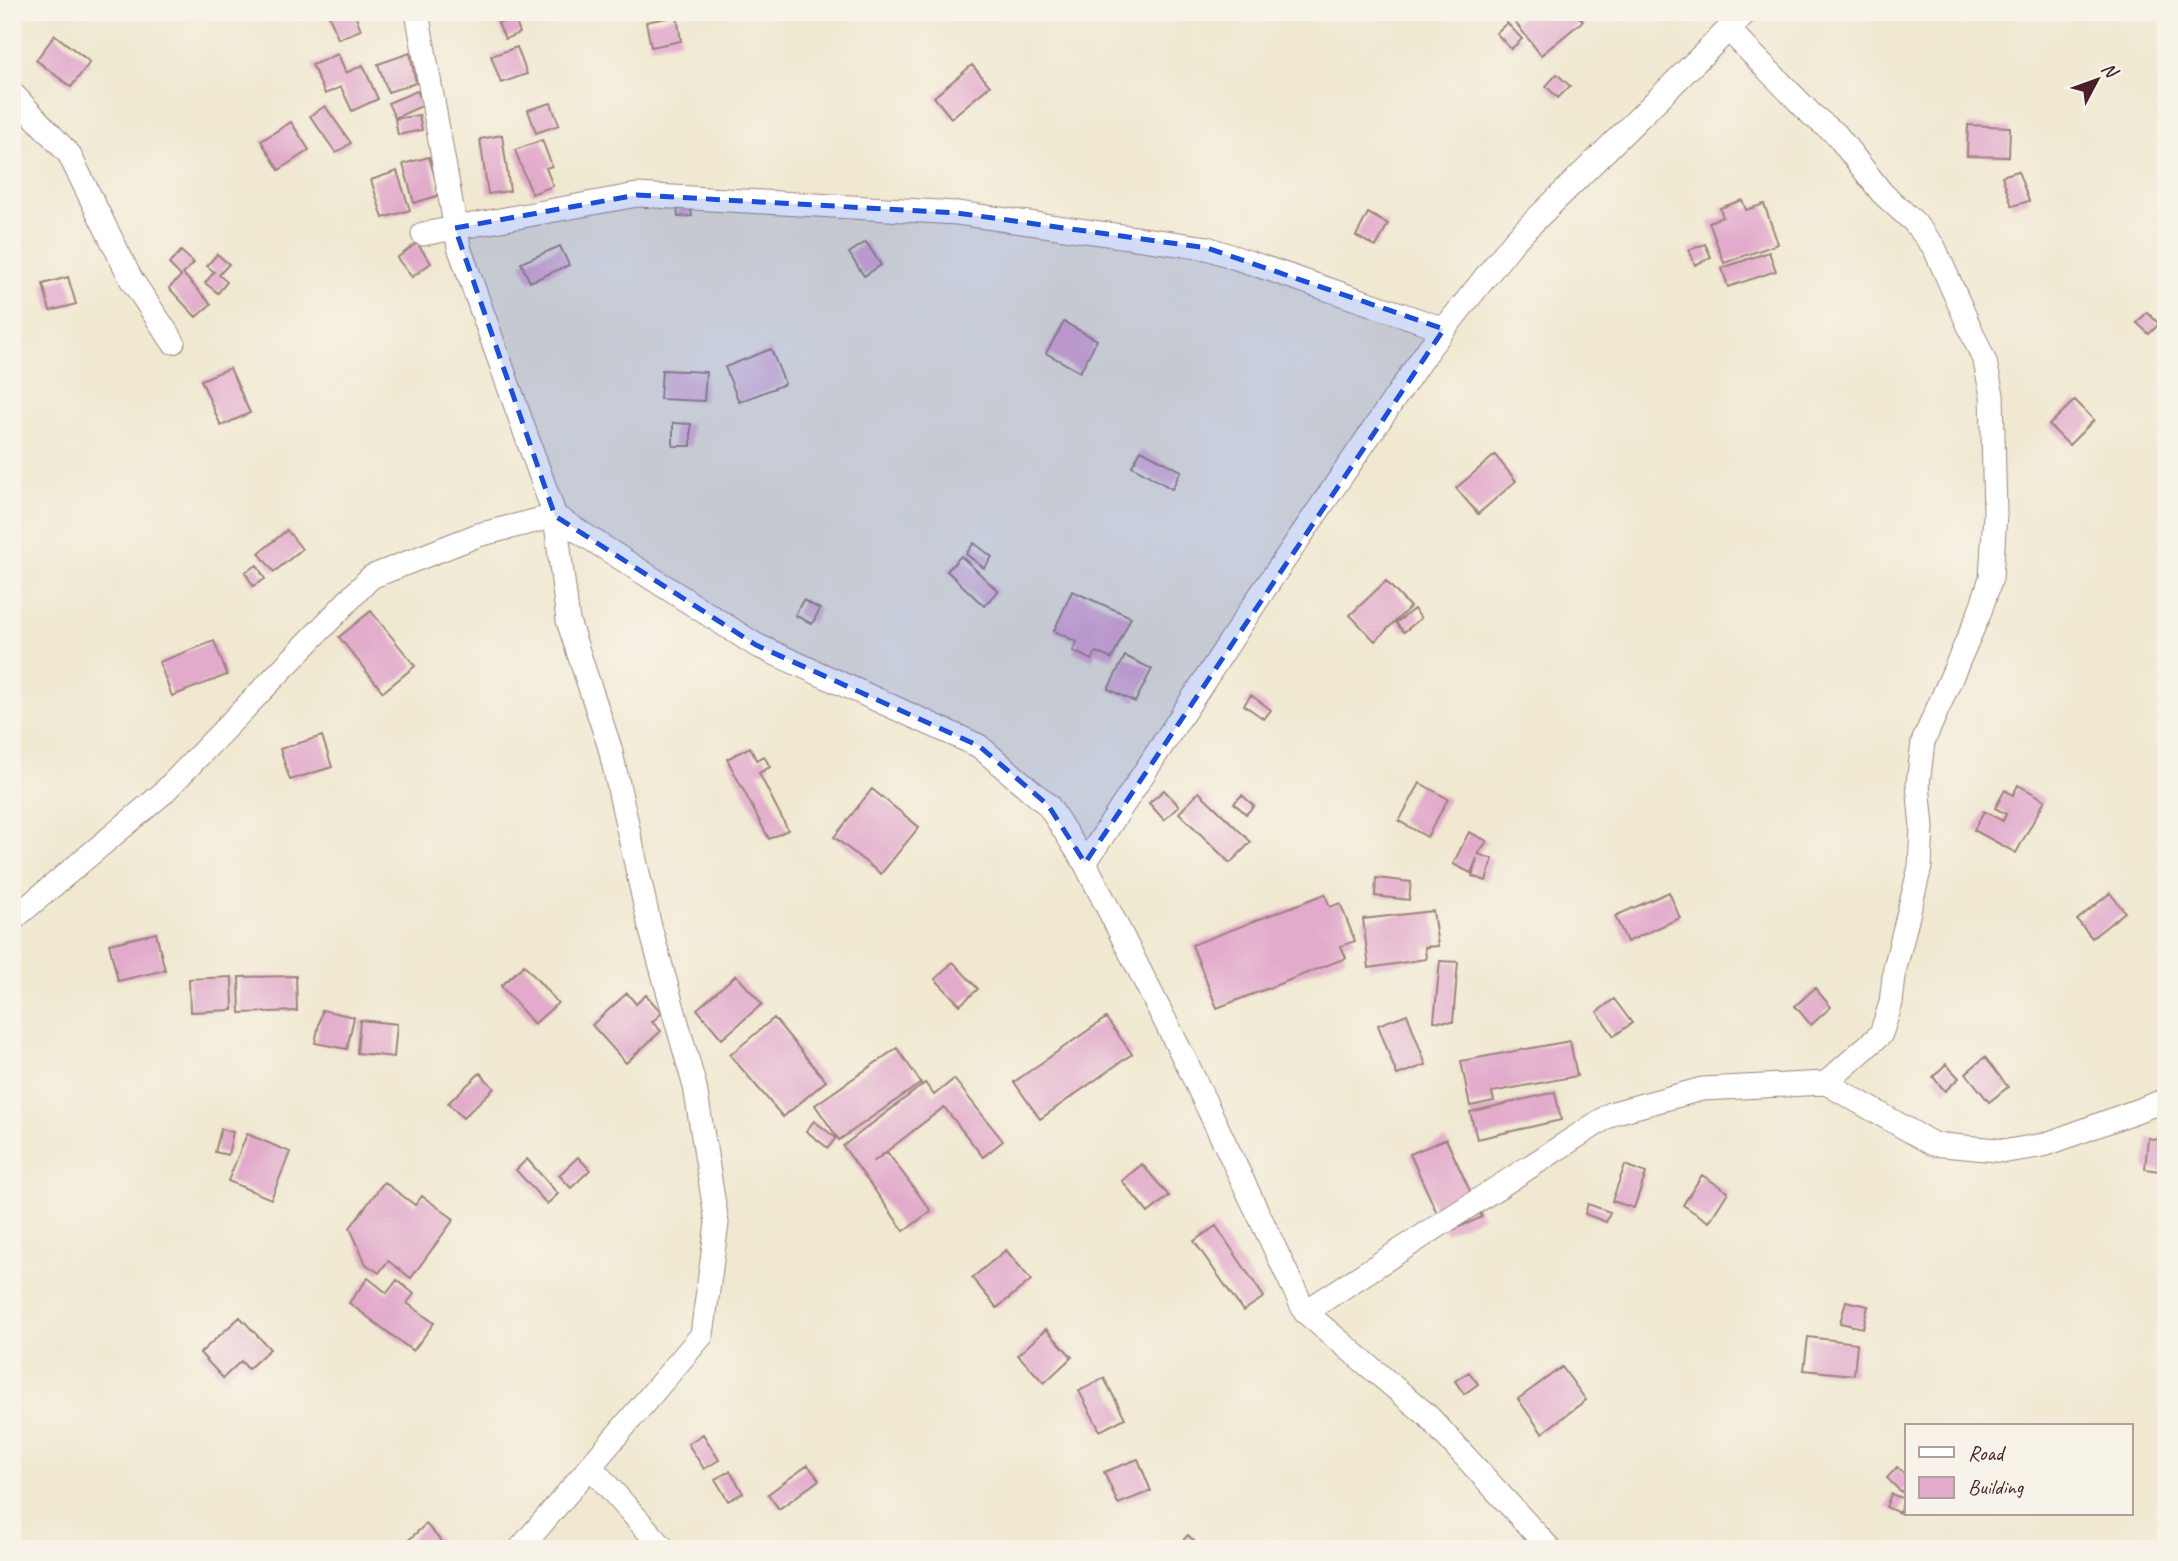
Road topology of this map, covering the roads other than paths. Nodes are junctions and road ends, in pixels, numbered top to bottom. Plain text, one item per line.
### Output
1 (417, 12) edge
2 (1746, 12) edge
3 (1729, 30) junction
4 (12, 93) edge
5 (455, 228) junction
6 (423, 234) dead end
7 (1444, 329) junction
8 (173, 342) dead end
9 (555, 516) junction
10 (1086, 863) junction
11 (12, 920) edge
12 (1826, 1083) junction
13 (2166, 1100) edge
14 (1305, 1311) junction
15 (590, 1466) junction
16 (520, 1549) edge
17 (664, 1549) edge
18 (1550, 1549) edge

1 - 5 street
2 - 3 street
3 - 7 street
3 - 12 street
4 - 8 street
5 - 6 street
5 - 7 street
5 - 9 street
7 - 10 street
9 - 10 street
9 - 11 street
9 - 15 street
10 - 14 street
12 - 13 street
12 - 14 street
14 - 18 street
15 - 16 street
15 - 17 street

